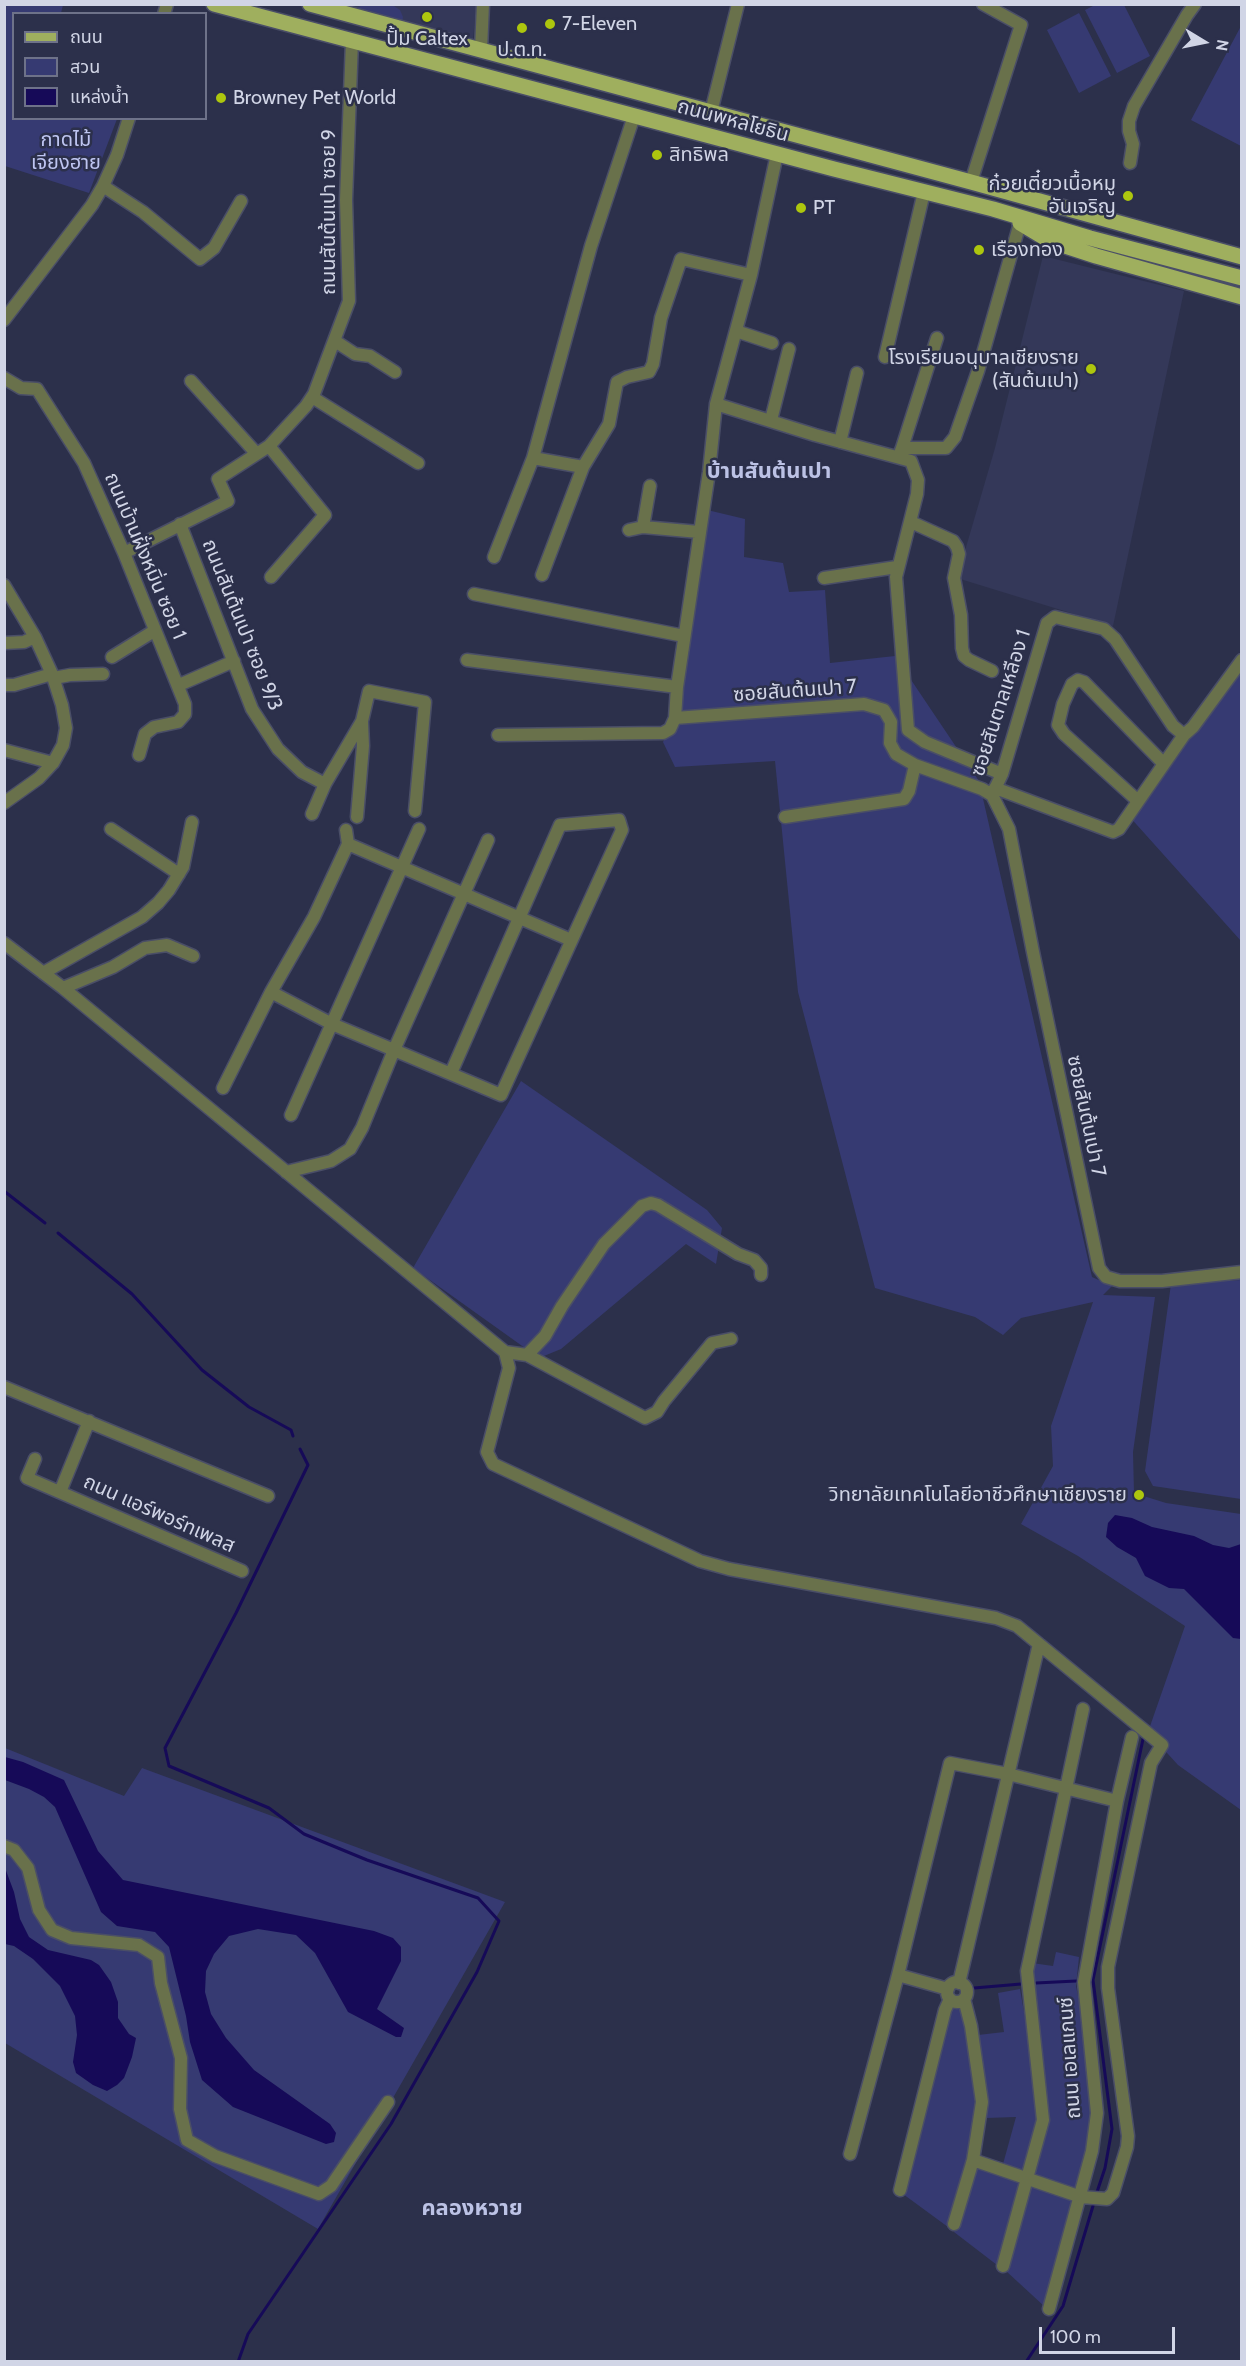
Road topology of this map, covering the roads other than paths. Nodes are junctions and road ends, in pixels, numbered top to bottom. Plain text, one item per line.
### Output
1 (214, 4) edge
2 (310, 4) edge
3 (483, 4) edge
4 (738, 4) edge
5 (983, 4) edge
6 (1195, 4) edge
7 (352, 41) junction
8 (481, 50) junction
9 (711, 112) junction
10 (634, 116) junction
11 (128, 120) edge
12 (777, 154) junction
13 (1130, 162) dead end
14 (971, 182) junction
15 (103, 186) junction
16 (924, 192) junction
17 (241, 201) dead end
18 (993, 209) junction
19 (1020, 223) junction
20 (1242, 257) edge
21 (751, 275) junction
22 (1242, 278) edge
23 (1242, 297) edge
24 (4, 320) edge
25 (736, 331) junction
26 (938, 338) dead end
27 (334, 341) junction
28 (772, 343) dead end
29 (789, 349) dead end
30 (885, 357) dead end
31 (395, 372) dead end
32 (857, 373) dead end
33 (4, 378) edge
34 (191, 381) dead end
35 (312, 397) junction
36 (716, 404) junction
37 (771, 420) junction
38 (840, 442) junction
39 (269, 446) junction
40 (901, 452) junction
41 (256, 453) junction
42 (533, 458) junction
43 (418, 463) dead end
44 (583, 467) junction
45 (650, 486) dead end
46 (910, 522) junction
47 (180, 524) junction
48 (643, 527) junction
49 (629, 530) dead end
50 (699, 532) junction
51 (124, 553) junction
52 (494, 557) dead end
53 (897, 567) junction
54 (542, 575) dead end
55 (271, 577) dead end
56 (824, 578) dead end
57 (4, 585) edge
58 (474, 594) dead end
59 (154, 631) junction
60 (684, 636) junction
61 (35, 637) junction
62 (4, 643) edge
63 (112, 657) dead end
64 (467, 660) dead end
65 (1242, 660) edge
66 (234, 661) junction
67 (992, 671) dead end
68 (103, 674) dead end
69 (53, 676) junction
70 (4, 685) edge
71 (178, 686) junction
72 (677, 687) junction
73 (675, 718) junction
74 (362, 721) junction
75 (498, 735) dead end
76 (1184, 735) junction
77 (4, 750) edge
78 (139, 755) dead end
79 (53, 763) junction
80 (1164, 764) junction
81 (915, 765) junction
82 (1002, 774) junction
83 (326, 784) junction
84 (994, 791) junction
85 (1138, 801) junction
86 (4, 803) edge
87 (415, 811) dead end
88 (312, 813) dead end
89 (357, 817) dead end
90 (785, 818) dead end
91 (192, 822) dead end
92 (419, 829) dead end
93 (111, 830) dead end
94 (346, 830) dead end
95 (488, 840) dead end
96 (348, 844) junction
97 (402, 867) junction
98 (179, 874) junction
99 (465, 894) junction
100 (519, 918) junction
101 (571, 940) junction
102 (4, 943) edge
103 (193, 956) dead end
104 (43, 973) junction
105 (63, 988) junction
106 (271, 992) junction
107 (332, 1023) junction
108 (394, 1050) junction
109 (451, 1073) junction
110 (223, 1088) dead end
111 (291, 1115) dead end
112 (286, 1172) junction
113 (1242, 1272) edge
114 (761, 1275) dead end
115 (731, 1339) dead end
116 (505, 1352) junction
117 (527, 1355) junction
118 (4, 1387) edge
119 (89, 1421) junction
120 (34, 1459) dead end
121 (60, 1492) junction
122 (268, 1496) dead end
123 (242, 1571) dead end
124 (1039, 1644) junction
125 (1083, 1709) dead end
126 (1132, 1737) dead end
127 (1008, 1774) junction
128 (1065, 1788) junction
129 (1117, 1801) junction
130 (4, 1846) edge
131 (898, 1975) junction
132 (952, 1990) junction
133 (964, 1999) junction
134 (388, 2103) dead end
135 (850, 2154) dead end
136 (973, 2160) junction
137 (1027, 2179) junction
138 (900, 2190) dead end
139 (1081, 2197) junction
140 (954, 2224) dead end
141 (1003, 2266) dead end
142 (1049, 2309) dead end

1 - 7 main road, ถนนพหลโยธิน
2 - 8 main road, ถนนพหลโยธิน
3 - 8 street
4 - 9 street
5 - 14 street
6 - 13 street
7 - 10 main road, ถนนพหลโยธิน
7 - 27 street, ถนนสันต้นเปา ซอย 9
8 - 9 main road, ถนนพหลโยธิน
9 - 14 main road, ถนนพหลโยธิน
10 - 12 main road, ถนนพหลโยธิน
10 - 42 street
11 - 15 street
12 - 16 main road, ถนนพหลโยธิน
12 - 21 street
14 - 20 main road, ถนนพหลโยธิน
15 - 17 street
15 - 24 street
16 - 18 main road, ถนนพหลโยธิน
16 - 30 street
18 - 19 main road
18 - 22 main road, ถนนพหลโยธิน
19 - 23 main road
19 - 40 street
21 - 25 street
21 - 44 street
25 - 28 street
25 - 36 street
26 - 40 street
27 - 31 street
27 - 35 street, ถนนสันต้นเปา ซอย 9
29 - 37 street
32 - 38 street
33 - 51 street, ถนนบ้านฝั่งหมิ่น ซอย 1
34 - 41 street
35 - 39 street, ถนนสันต้นเปา ซอย 9
35 - 43 street
36 - 37 street
36 - 50 street
37 - 38 street
38 - 40 street
39 - 41 street, ถนนสันต้นเปา ซอย 9
39 - 55 street
40 - 46 street
41 - 47 street, ถนนสันต้นเปา ซอย 9
42 - 44 street
42 - 52 street
44 - 54 street
45 - 48 street
46 - 53 street
46 - 67 street
47 - 51 street, ถนนสันต้นเปา ซอย 9
47 - 66 street, ถนนสันต้นเปา ซอย 9/3
48 - 49 street
48 - 50 street
50 - 60 street
51 - 59 street, ถนนบ้านฝั่งหมิ่น ซอย 1
53 - 56 street
53 - 82 street
57 - 61 street
58 - 60 street
59 - 63 street
59 - 71 street, ถนนบ้านฝั่งหมิ่น ซอย 1
60 - 72 street
61 - 62 street
61 - 69 street
64 - 72 street
65 - 76 street
66 - 71 street
66 - 83 street, ถนนสันต้นเปา ซอย 9/3
68 - 69 street
69 - 70 street
69 - 79 street
71 - 78 street, ถนนบ้านฝั่งหมิ่น ซอย 1
72 - 73 street
73 - 75 street
73 - 81 street, ซอยสันต้นเปา 7
74 - 83 street
74 - 87 street
74 - 89 street
76 - 80 street
76 - 82 street, ซอยสันตาลเหลือง 1
77 - 79 street
79 - 86 street
80 - 85 street
80 - 85 street
81 - 84 street, ซอยสันต้นเปา 7
81 - 90 street
82 - 84 street, ซอยสันตาลเหลือง 1
83 - 88 street
84 - 85 street
84 - 113 street, ซอยสันต้นเปา 7
91 - 98 street
92 - 97 street
93 - 98 street
94 - 96 street
95 - 99 street
96 - 97 street
96 - 106 street
97 - 99 street
97 - 107 street
98 - 104 street
99 - 100 street
99 - 108 street
100 - 101 street
100 - 101 street
100 - 109 street
101 - 109 street
102 - 104 street
103 - 105 street
104 - 105 street
105 - 112 street
106 - 107 street
106 - 110 street
107 - 108 street
107 - 111 street
108 - 109 street
108 - 112 street
112 - 116 street
114 - 117 street
115 - 117 street
116 - 117 street
116 - 124 street
118 - 119 street
119 - 121 street, ถนน แอร์พอร์ทเพลส
119 - 122 street
120 - 121 street, ถนน แอร์พอร์ทเพลส
121 - 123 street, ถนน แอร์พอร์ทเพลส
124 - 127 street
124 - 139 street
125 - 128 street, ถนน เอเลแกนซ์
126 - 129 street, ถนน เอเลแกนซ์
127 - 128 street
127 - 131 street
127 - 132 street
128 - 129 street
128 - 137 street, ถนน เอเลแกนซ์
129 - 139 street, ถนน เอเลแกนซ์
130 - 134 street
131 - 132 street
131 - 135 street
132 - 133 street
132 - 133 street
132 - 138 street
133 - 136 street
136 - 137 street
136 - 140 street
137 - 139 street
137 - 141 street, ถนน เอเลแกนซ์
139 - 142 street, ถนน เอเลแกนซ์

